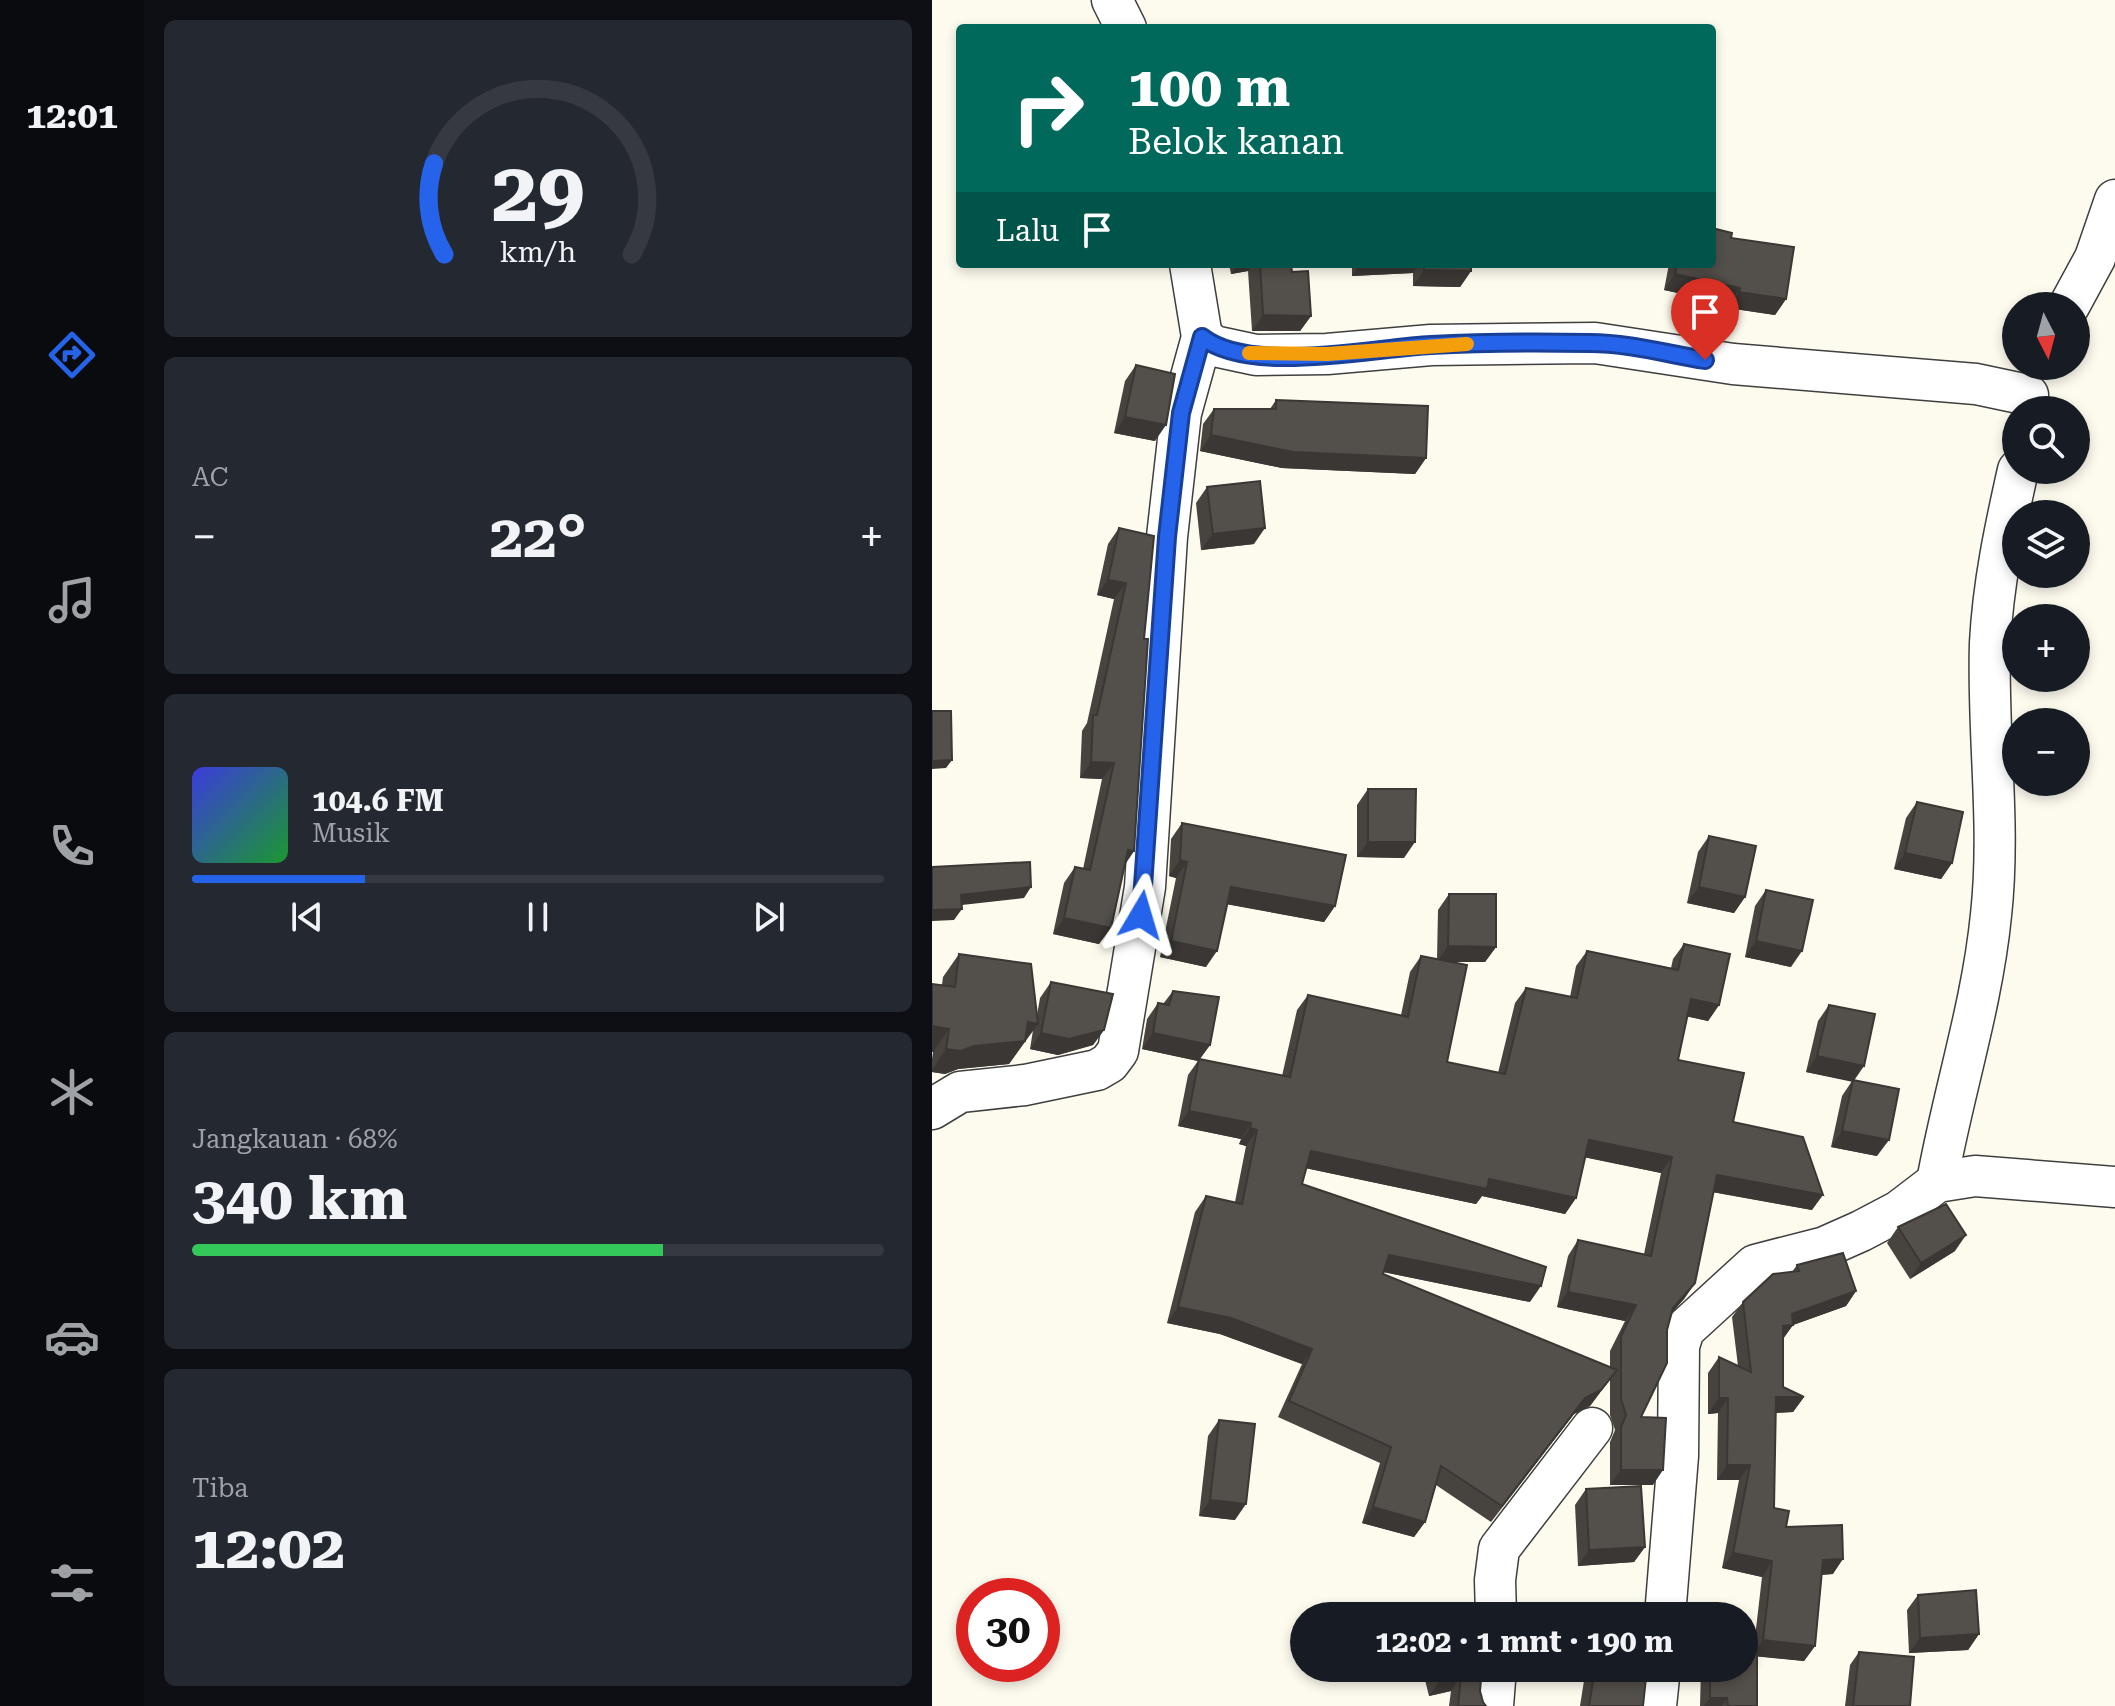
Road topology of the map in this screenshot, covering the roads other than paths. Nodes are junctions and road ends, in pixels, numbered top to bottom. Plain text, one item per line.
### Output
1 (1112, 0) edge
2 (1124, 24) edge
3 (2115, 200) edge
4 (1191, 268) edge
5 (2077, 292) edge
6 (1202, 337) junction
7 (2032, 390) edge
8 (2015, 484) edge
9 (932, 1109) edge
10 (1937, 1182) junction
11 (2115, 1187) edge
12 (1592, 1428) dead end
13 (1496, 1602) edge
14 (1666, 1602) edge
15 (1495, 1682) edge
16 (1659, 1682) edge
17 (1493, 1706) edge
18 (1656, 1706) edge

1 - 2 street
3 - 5 street
4 - 6 street
6 - 7 street
6 - 9 street
8 - 10 street
10 - 11 street
10 - 14 street
12 - 13 street
15 - 17 street
16 - 18 street

